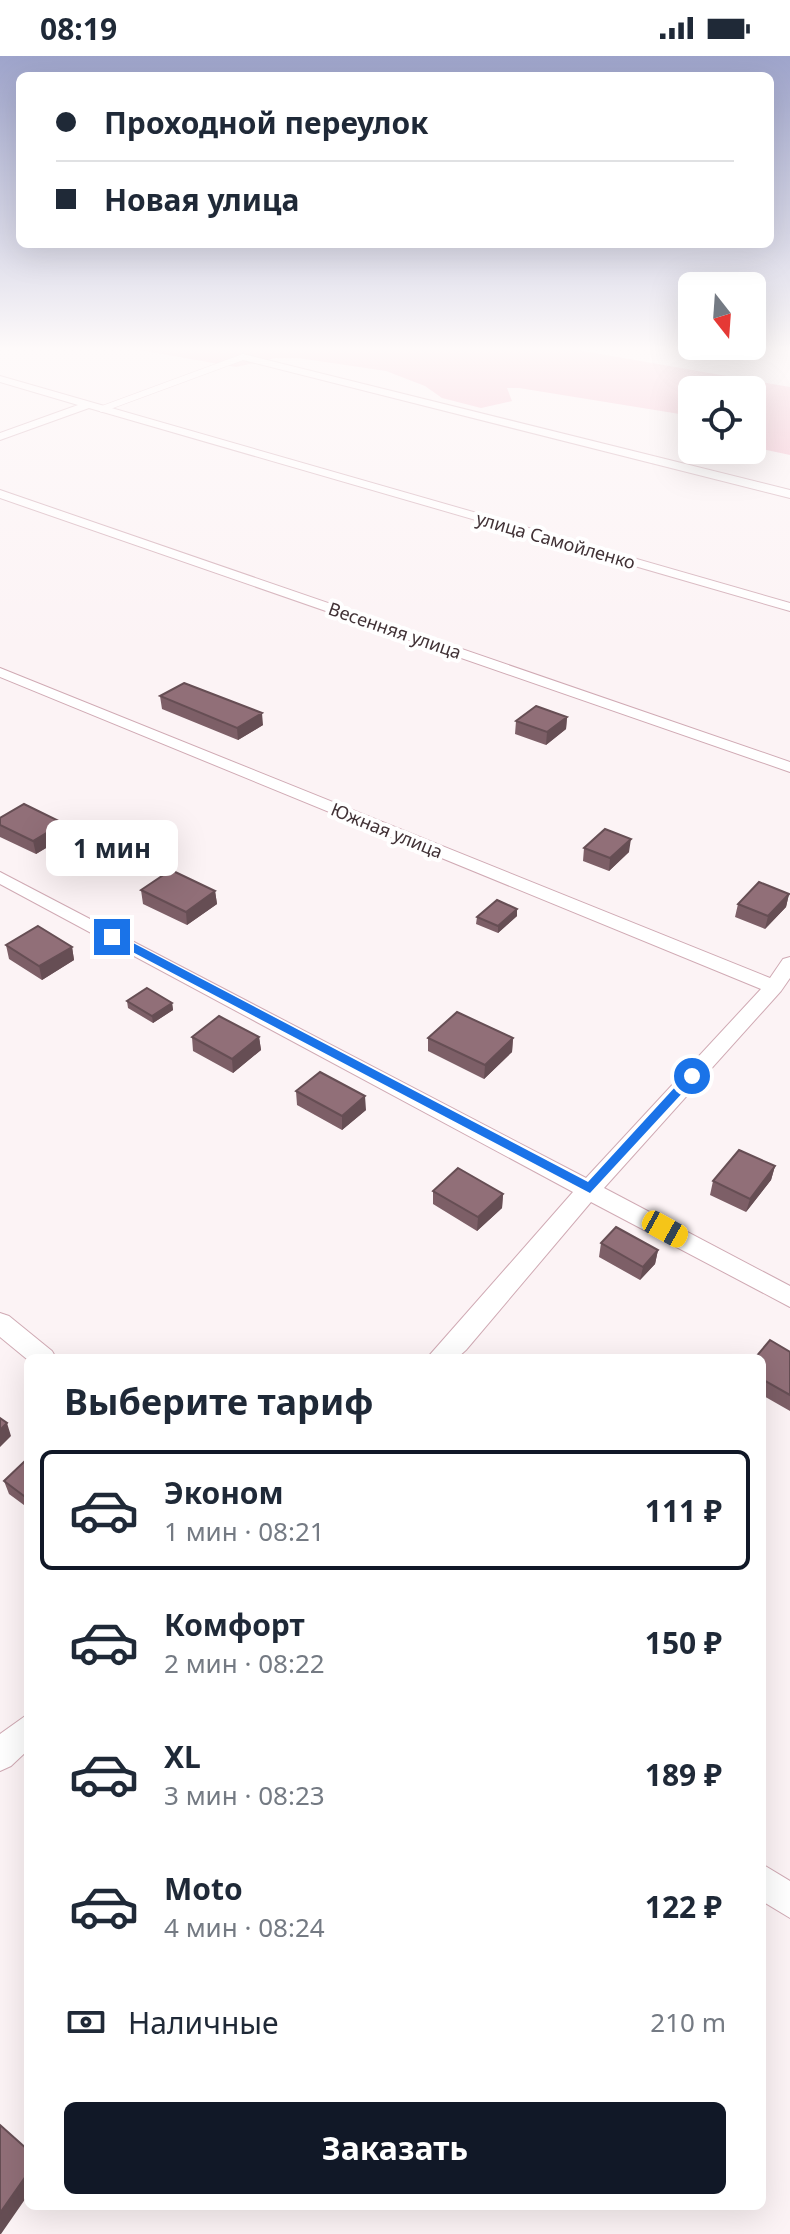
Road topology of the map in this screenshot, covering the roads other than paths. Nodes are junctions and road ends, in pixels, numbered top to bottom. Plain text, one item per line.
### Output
1 (243, 450) edge
2 (613, 450) edge
3 (0, 494) edge
4 (790, 494) edge
5 (790, 607) edge
6 (0, 672) edge
7 (790, 767) edge
8 (0, 877) edge
9 (785, 973) edge
10 (590, 1188) junction
11 (790, 1297) edge
12 (0, 1323) edge
13 (38, 1354) edge
14 (445, 1354) edge
15 (24, 1733) edge
16 (0, 1755) edge
17 (766, 1884) edge
18 (790, 1901) edge

1 - 5 street, улица Самойленко
2 - 4 street
3 - 7 street, Весенняя улица
6 - 9 street, Южная улица
8 - 10 street
9 - 10 street
10 - 11 street
10 - 14 street
12 - 13 street
15 - 16 street
17 - 18 street

